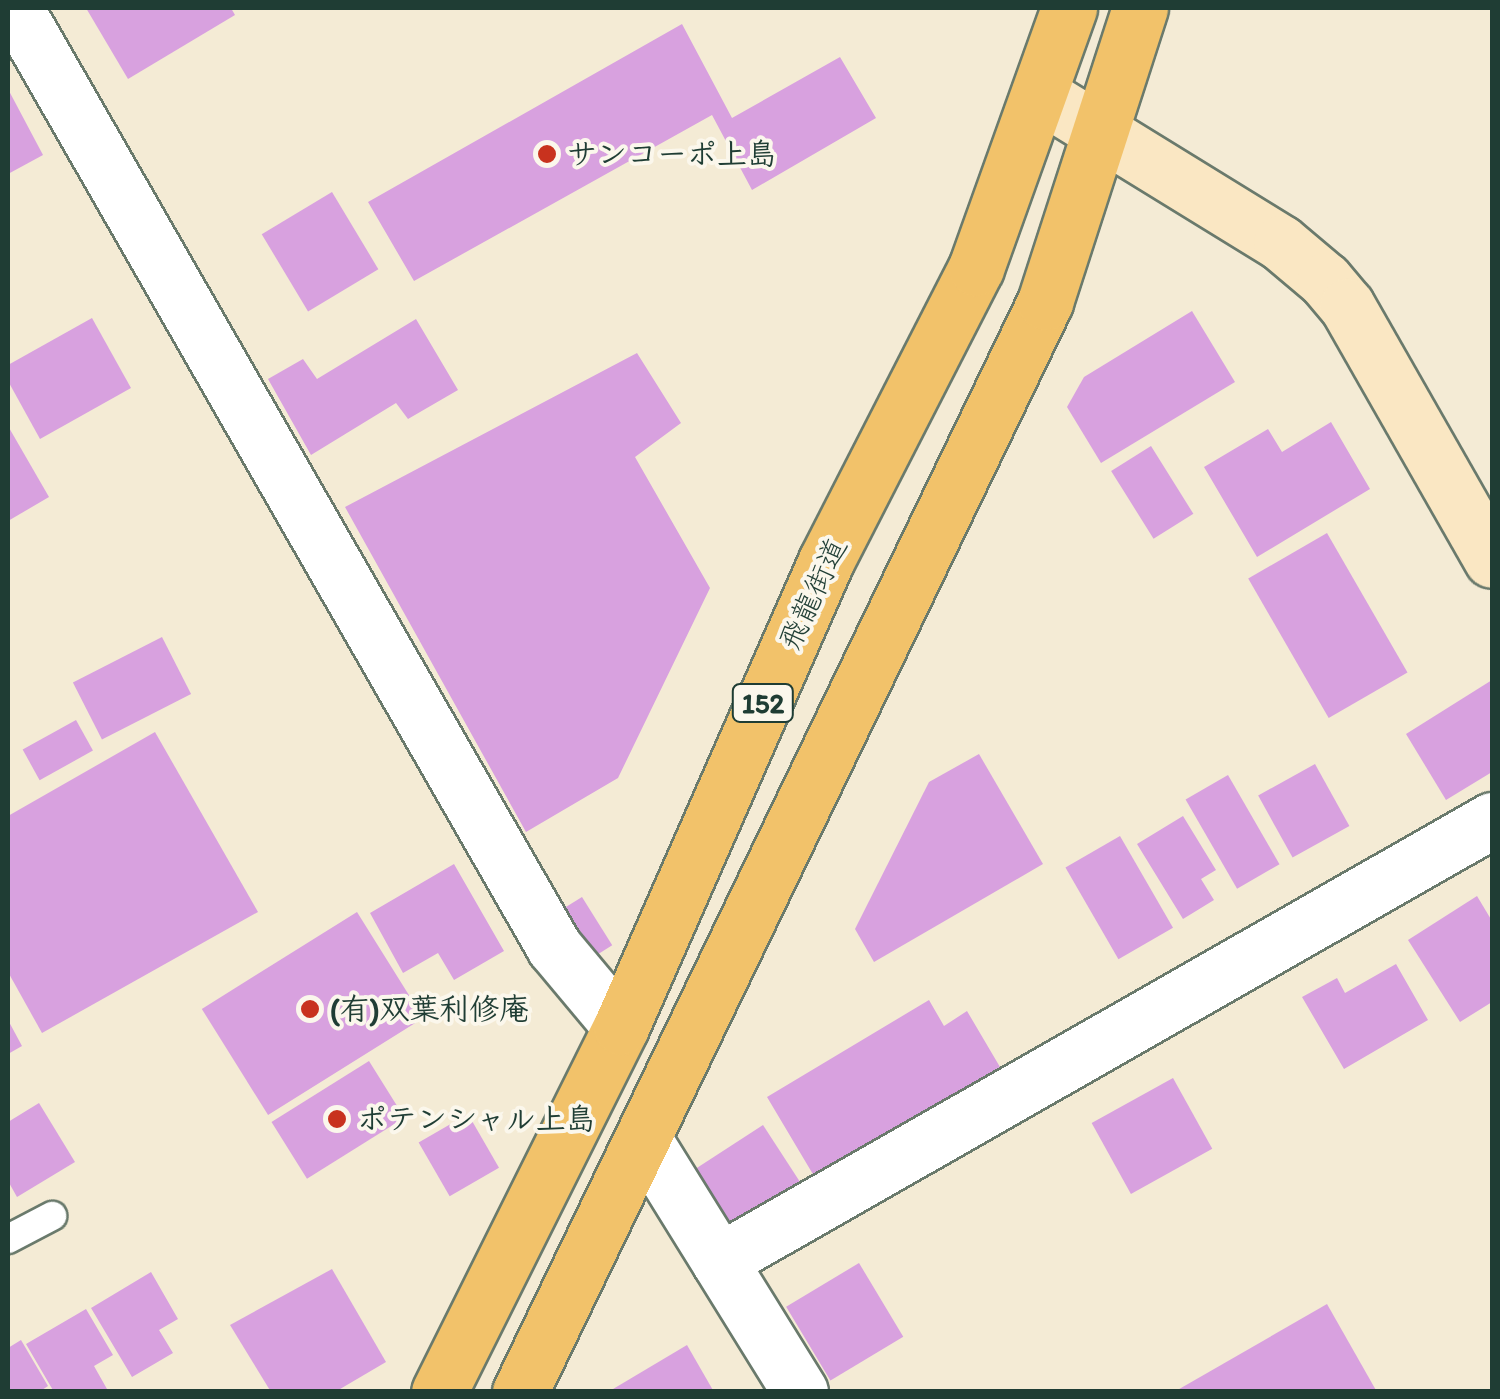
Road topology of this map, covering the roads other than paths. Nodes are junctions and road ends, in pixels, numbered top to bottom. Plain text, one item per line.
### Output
1 (1069, 8) edge
2 (1140, 8) edge
3 (13, 12) edge
4 (1039, 94) junction
5 (1100, 134) junction
6 (1492, 560) edge
7 (1492, 820) edge
8 (621, 1026) junction
9 (644, 1140) junction
10 (52, 1216) dead end
11 (8, 1239) edge
12 (719, 1261) junction
13 (439, 1392) edge
14 (520, 1392) edge
15 (800, 1392) edge

1 - 4 highway, 飛龍街道 / 152
2 - 5 highway, 152
3 - 8 street
4 - 5 street
4 - 8 highway, 飛龍街道 / 152
5 - 6 street
5 - 9 highway, 152
7 - 12 street
8 - 13 highway, 飛龍街道 / 152
9 - 12 street
9 - 14 highway, 152
10 - 11 lane
12 - 15 street

